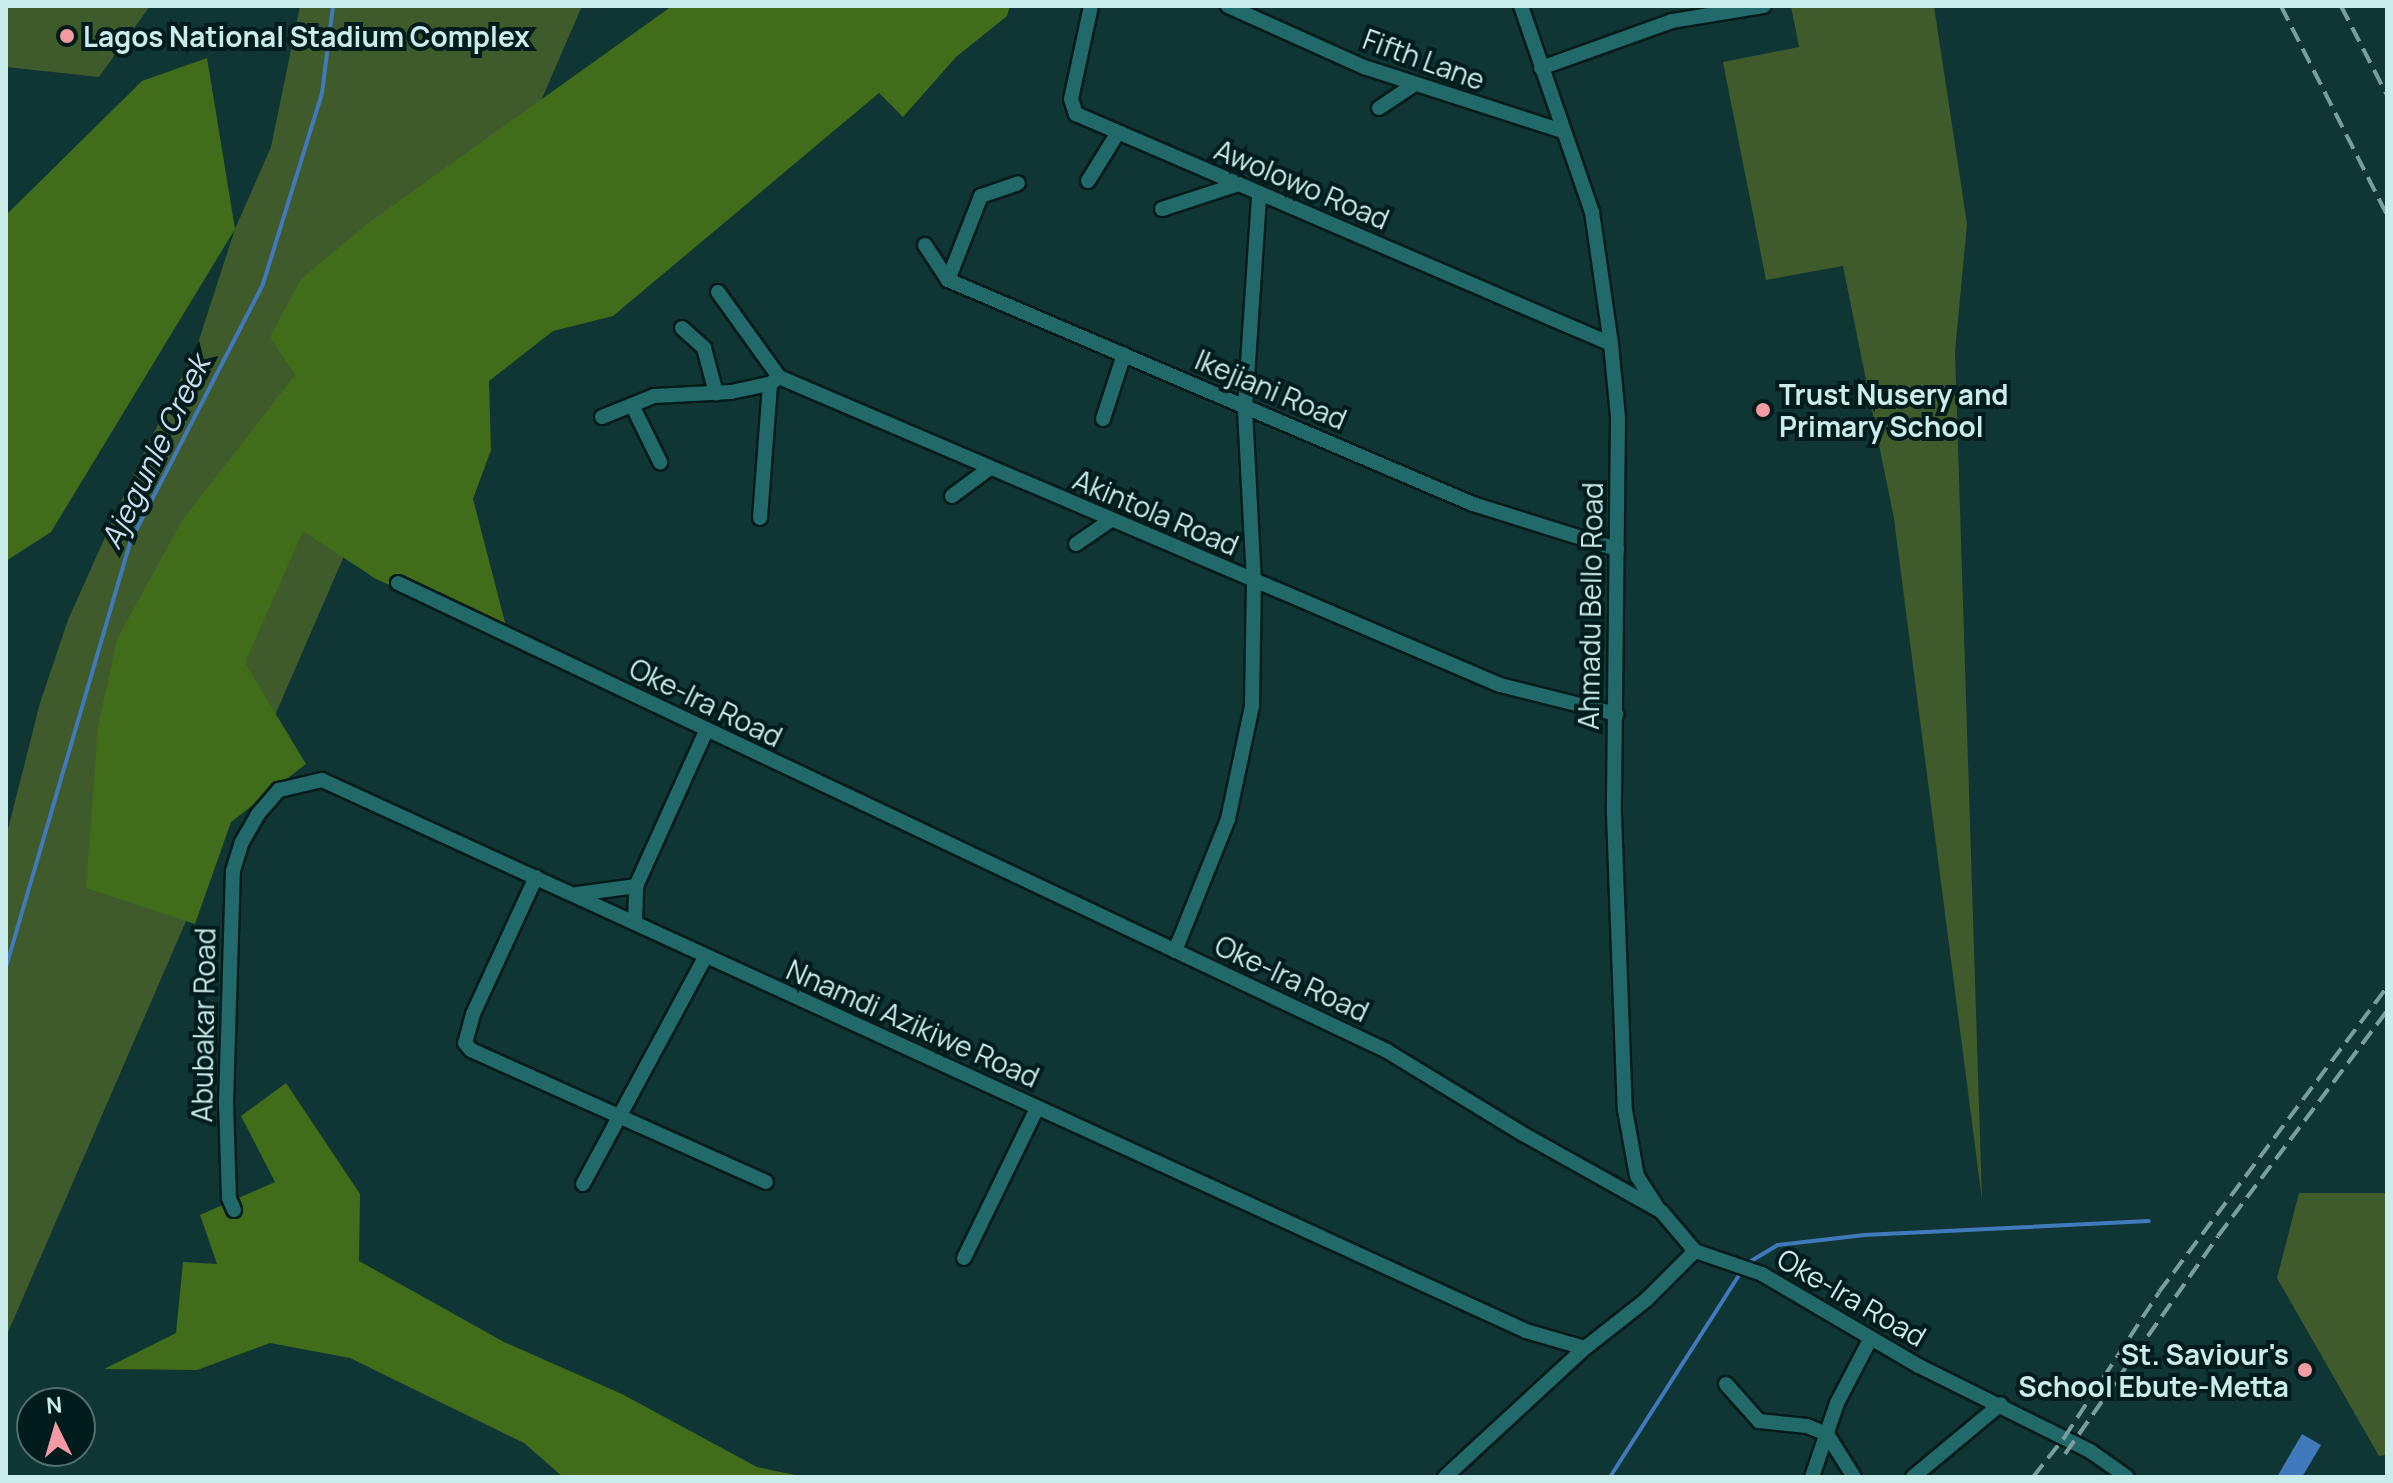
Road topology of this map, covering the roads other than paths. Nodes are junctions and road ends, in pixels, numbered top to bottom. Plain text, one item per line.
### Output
1 (1091, 6) edge
2 (1228, 6) edge
3 (1521, 6) edge
4 (1764, 6) edge
5 (1541, 68) junction
6 (1415, 84) junction
7 (1379, 108) dead end
8 (1562, 131) junction
9 (1117, 134) junction
10 (1088, 181) dead end
11 (1018, 183) dead end
12 (1236, 185) junction
13 (1259, 195) junction
14 (1162, 209) dead end
15 (925, 245) dead end
16 (948, 280) junction
17 (718, 292) dead end
18 (682, 328) dead end
19 (1611, 344) junction
20 (1124, 354) junction
21 (774, 381) junction
22 (716, 393) junction
23 (632, 405) junction
24 (1245, 408) junction
25 (602, 417) dead end
26 (1103, 419) dead end
27 (660, 462) dead end
28 (990, 468) junction
29 (952, 496) dead end
30 (760, 518) dead end
31 (1111, 520) junction
32 (1076, 544) dead end
33 (1617, 549) junction
34 (1254, 582) junction
35 (398, 583) dead end
36 (1616, 714) junction
37 (706, 731) junction
38 (242, 842) joint
39 (536, 877) junction
40 (636, 886) junction
41 (577, 894) junction
42 (635, 922) junction
43 (1175, 951) junction
44 (705, 957) junction
45 (1037, 1108) junction
46 (621, 1116) junction
47 (766, 1182) dead end
48 (583, 1184) dead end
49 (234, 1210) dead end
50 (1661, 1211) junction
51 (1695, 1251) junction
52 (964, 1258) dead end
53 (1871, 1338) junction
54 (1585, 1348) junction
55 (1726, 1384) dead end
56 (2001, 1404) junction
57 (1827, 1434) junction
58 (1445, 1477) edge
59 (1812, 1477) edge
60 (1854, 1477) edge
61 (1913, 1477) edge
62 (2127, 1477) edge

1 - 9 street, Awolowo Road
2 - 6 street, Fifth Lane
3 - 5 street, Ahmadu Bello Road
4 - 5 street
5 - 8 street, Ahmadu Bello Road
6 - 7 street
6 - 8 street, Fifth Lane
8 - 19 street, Ahmadu Bello Road
9 - 10 street
9 - 12 street, Awolowo Road
11 - 16 street
12 - 13 street, Awolowo Road
12 - 14 street
13 - 19 street, Awolowo Road
13 - 24 street
15 - 16 street
16 - 20 street, Ikejiani Road
17 - 21 street
18 - 22 street
19 - 33 street, Ahmadu Bello Road
20 - 24 street, Ikejiani Road
20 - 26 street
21 - 22 street
21 - 28 street, Akintola Road
21 - 30 street
22 - 23 street
23 - 25 street
23 - 27 street
24 - 33 street, Ikejiani Road
24 - 34 street
28 - 29 street
28 - 31 street, Akintola Road
31 - 32 street
31 - 34 street, Akintola Road
33 - 36 street, Ahmadu Bello Road
34 - 36 street, Akintola Road
34 - 43 street
35 - 37 street, Oke-Ira Road
36 - 50 street, Ahmadu Bello Road
37 - 40 street
37 - 43 street, Oke-Ira Road
38 - 39 street, Nnamdi Azikiwe Road
38 - 49 street, Abubakar Road
39 - 41 street, Nnamdi Azikiwe Road
39 - 46 street
40 - 41 street
40 - 42 street
41 - 42 street, Nnamdi Azikiwe Road
42 - 44 street, Nnamdi Azikiwe Road
43 - 50 street, Oke-Ira Road
44 - 45 street, Nnamdi Azikiwe Road
44 - 46 street
45 - 52 street
45 - 54 street, Nnamdi Azikiwe Road
46 - 47 street
46 - 48 street
50 - 51 street, Oke-Ira Road
51 - 53 street, Oke-Ira Road
51 - 54 street
53 - 56 street, Oke-Ira Road
53 - 57 street
54 - 58 street
55 - 57 street
56 - 61 street
56 - 62 street, Oke-Ira Road
57 - 59 street
57 - 60 street

